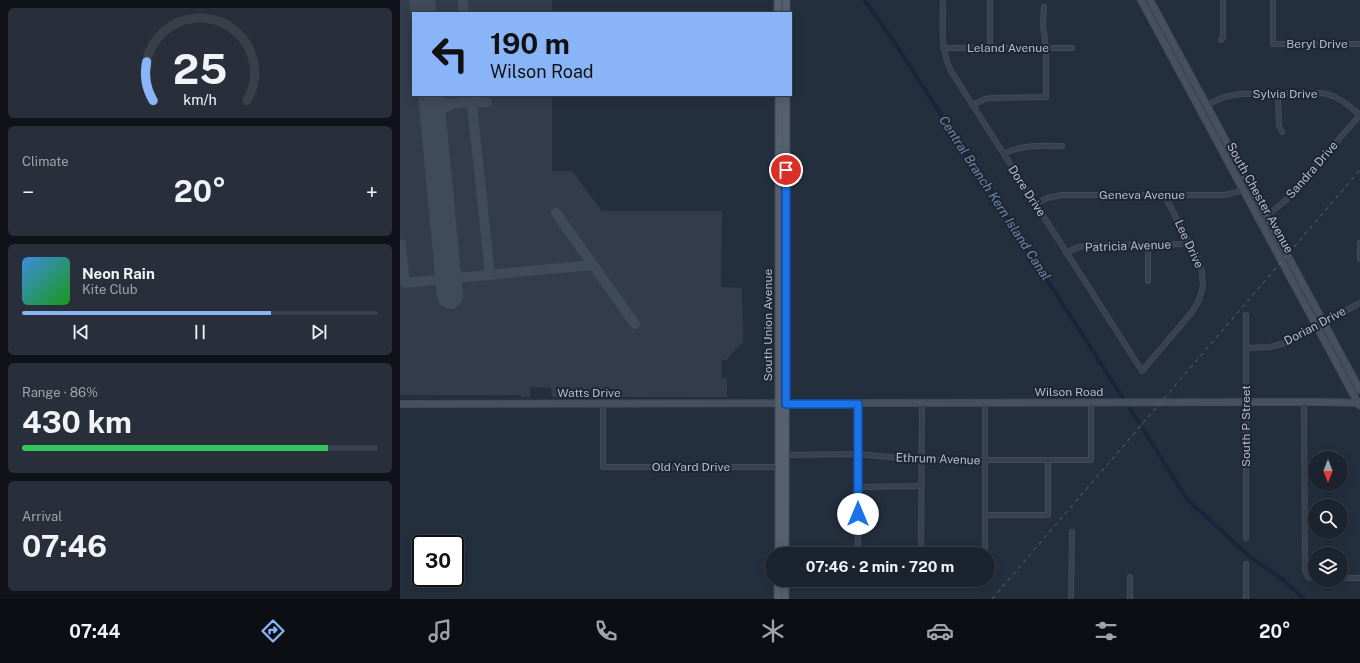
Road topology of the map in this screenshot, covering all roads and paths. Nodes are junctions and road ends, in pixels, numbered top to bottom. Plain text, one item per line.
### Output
1 (778, 0) edge
2 (786, 0) edge
3 (943, 0) edge
4 (990, 0) edge
5 (1141, 0) edge
6 (1150, 0) edge
7 (1223, 0) edge
8 (1273, 0) edge
9 (1044, 7) dead end
10 (778, 12) edge
11 (786, 12) edge
12 (1221, 40) dead end
13 (1360, 44) edge
14 (943, 48) junction
15 (990, 48) junction
16 (1046, 48) junction
17 (1072, 48) dead end
18 (1278, 93) junction
19 (779, 96) edge
20 (786, 96) edge
21 (972, 105) junction
22 (1206, 105) junction
23 (1360, 115) edge
24 (779, 116) junction
25 (1282, 132) dead end
26 (1062, 146) dead end
27 (1004, 154) junction
28 (786, 156) junction
29 (779, 171) junction
30 (1250, 186) junction
31 (1243, 189) junction
32 (1164, 195) junction
33 (1035, 204) junction
34 (786, 206) junction
35 (1265, 214) junction
36 (1259, 218) junction
37 (1360, 243) edge
38 (1148, 244) junction
39 (1190, 244) junction
40 (1066, 253) junction
41 (1360, 259) edge
42 (1148, 281) dead end
43 (782, 285) junction
44 (1360, 303) edge
45 (1246, 315) dead end
46 (1323, 322) junction
47 (1316, 326) junction
48 (1246, 348) junction
49 (1142, 371) joint
50 (1360, 390) edge
51 (922, 403) junction
52 (985, 403) junction
53 (1091, 403) junction
54 (1246, 403) junction
55 (1304, 403) junction
56 (400, 404) edge
57 (603, 404) junction
58 (782, 404) junction
59 (858, 404) junction
60 (1359, 404) edge
61 (858, 454) junction
62 (786, 455) junction
63 (922, 460) junction
64 (985, 460) junction
65 (1048, 460) junction
66 (779, 467) junction
67 (922, 486) junction
68 (858, 487) junction
69 (985, 515) junction
70 (1072, 532) dead end
71 (1246, 538) dead end
72 (780, 547) edge
73 (786, 547) edge
74 (858, 547) edge
75 (922, 547) edge
76 (985, 547) edge
77 (1246, 564) dead end
78 (1130, 577) dead end
79 (1308, 577) edge
80 (1348, 578) edge
81 (1360, 578) edge
82 (782, 587) edge
83 (783, 587) edge
84 (783, 587) edge
85 (778, 599) edge
86 (782, 599) edge
87 (785, 599) edge
88 (1072, 599) edge
89 (1130, 599) edge
90 (1246, 599) edge

1 - 10 main road
2 - 11 main road
3 - 14 street, Dore Drive
4 - 15 street
5 - 31 street, South Chester Avenue
6 - 22 street, South Chester Avenue
7 - 12 street
8 - 13 street, Beryl Drive
9 - 16 street
14 - 15 street, Leland Avenue
14 - 21 street, Dore Drive
15 - 16 street, Leland Avenue
16 - 17 street, Leland Avenue
16 - 21 street
18 - 22 street, Sylvia Drive
18 - 23 street, Sylvia Drive
18 - 25 street
19 - 24 main road, South Union Avenue
20 - 28 main road, South Union Avenue
21 - 27 street, Dore Drive
22 - 30 street, South Chester Avenue
23 - 35 street, Sandra Drive
24 - 28 main road
24 - 29 main road, South Union Avenue
26 - 27 street
27 - 33 street, Dore Drive
28 - 34 main road, South Union Avenue
29 - 34 main road
29 - 43 main road, South Union Avenue
30 - 31 street, Geneva Avenue
30 - 35 street, South Chester Avenue
31 - 32 street, Geneva Avenue
31 - 36 street, South Chester Avenue
32 - 33 street, Geneva Avenue
32 - 39 street, Lee Drive
33 - 40 street, Dore Drive
34 - 43 main road, South Union Avenue
35 - 36 street, Sandra Drive
35 - 46 street, South Chester Avenue
36 - 47 street, South Chester Avenue
37 - 41 street
38 - 39 street, Patricia Avenue
38 - 40 street, Patricia Avenue
38 - 42 street
39 - 49 street, Lee Drive
40 - 49 street, Dore Drive
43 - 58 main road, South Union Avenue
44 - 46 street, Dorian Drive
45 - 48 street, South P Street
46 - 47 street, Dorian Drive
46 - 50 street, South Chester Avenue
47 - 48 street, Dorian Drive
47 - 60 street, South Chester Avenue
48 - 54 street, South P Street
51 - 52 street, Wilson Road
51 - 59 street, Wilson Road
51 - 63 street
52 - 53 street, Wilson Road
52 - 64 street
53 - 54 street, Wilson Road
53 - 65 street, Ethrum Avenue
54 - 55 street, Wilson Road
54 - 71 street, South P Street
55 - 60 street, Wilson Road
55 - 79 street
56 - 57 street, Watts Drive
57 - 58 street, Watts Drive
57 - 66 street, Old Yard Drive
58 - 59 street, Wilson Road
58 - 62 main road, South Union Avenue
58 - 66 main road, South Union Avenue
59 - 61 street
61 - 62 street, Ethrum Avenue
61 - 63 street, Ethrum Avenue
61 - 68 street
62 - 73 main road, South Union Avenue
63 - 64 street, Ethrum Avenue
63 - 67 street
64 - 65 street, Ethrum Avenue
64 - 69 street
65 - 69 street
66 - 72 main road, South Union Avenue
67 - 68 street
67 - 75 street
68 - 74 street
69 - 76 street
70 - 88 street
77 - 90 street
78 - 89 street
80 - 81 street
82 - 85 main road
83 - 86 main road
84 - 87 main road

